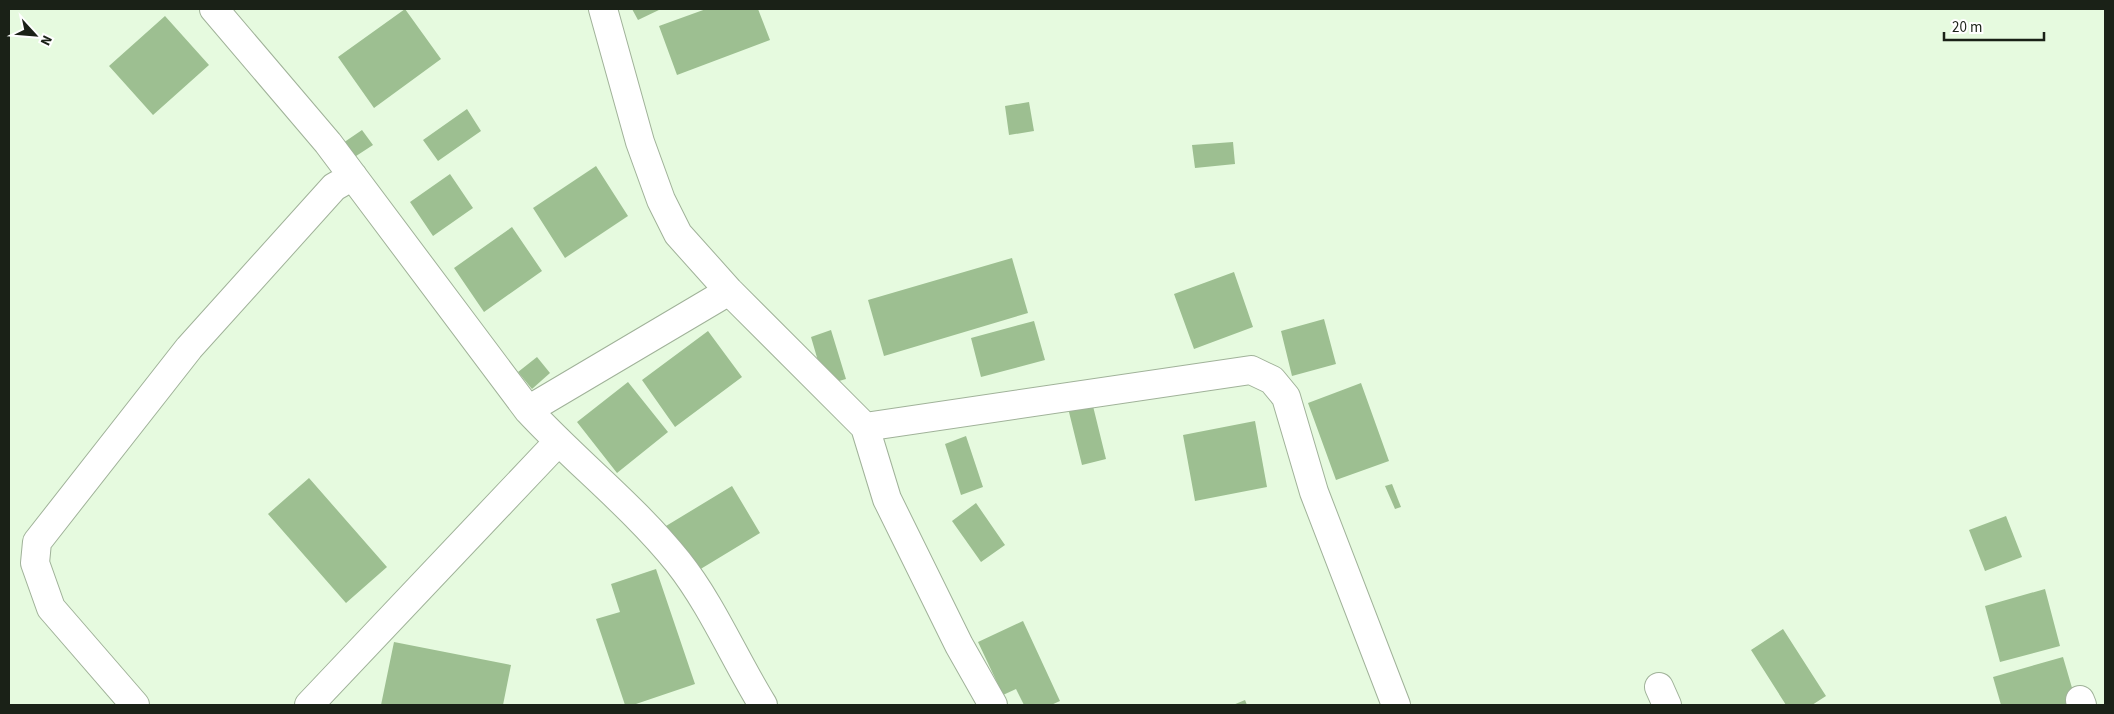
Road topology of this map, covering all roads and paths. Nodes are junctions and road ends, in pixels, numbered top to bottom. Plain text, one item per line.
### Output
1 (214, 9) edge
2 (603, 9) edge
3 (353, 176) junction
4 (729, 291) junction
5 (528, 410) junction
6 (865, 427) junction
7 (558, 442) junction
8 (135, 705) edge
9 (309, 705) edge
10 (763, 705) edge
11 (993, 705) edge
12 (1396, 705) edge

1 - 3 street
2 - 4 street
3 - 5 street
3 - 8 street
4 - 5 street
4 - 6 street
5 - 7 street
6 - 11 street
6 - 12 street
7 - 9 street
7 - 10 street

